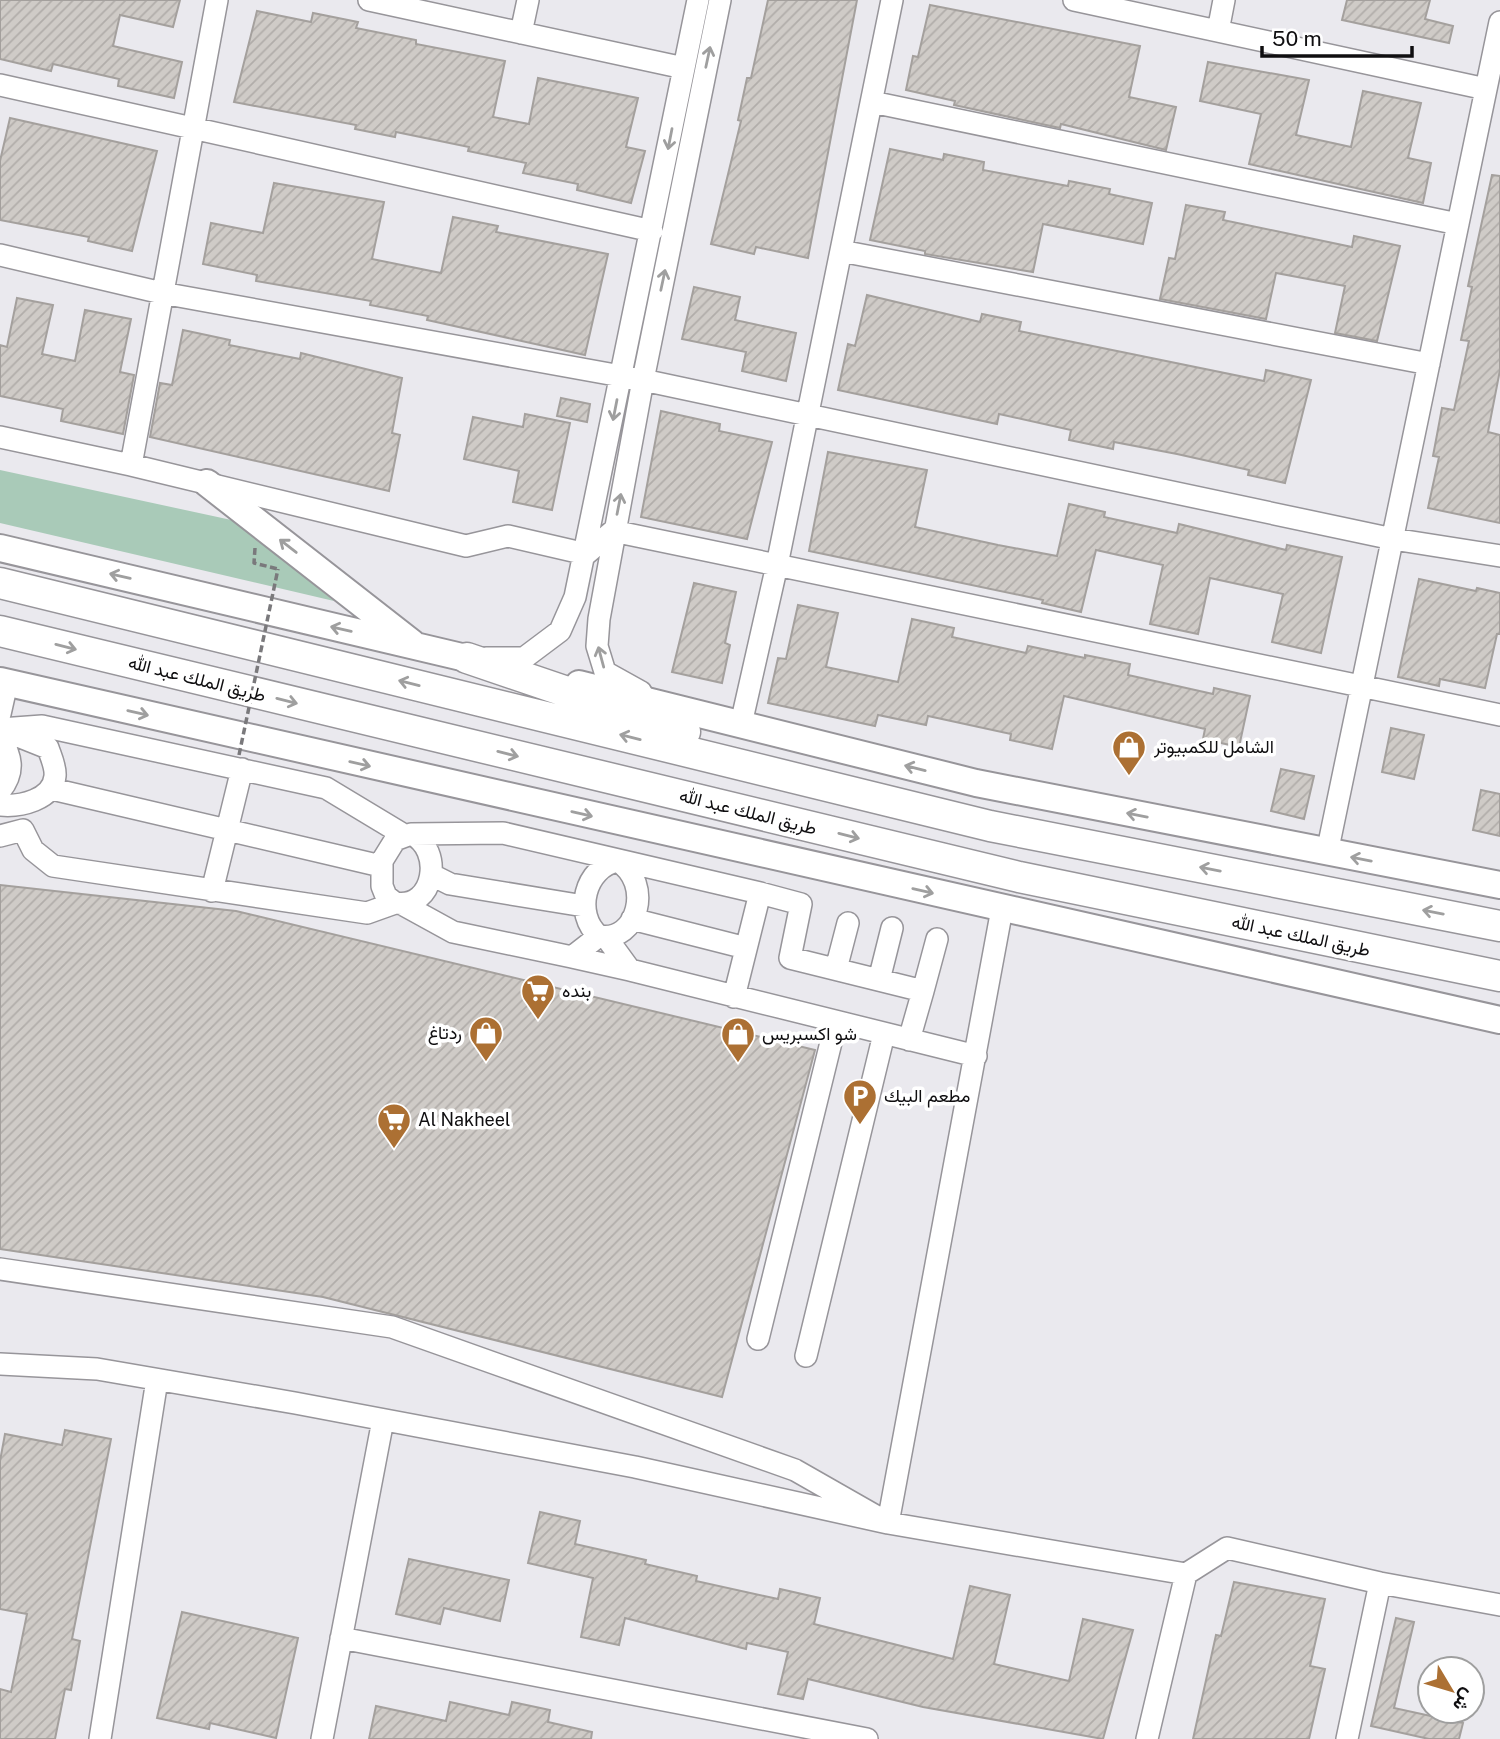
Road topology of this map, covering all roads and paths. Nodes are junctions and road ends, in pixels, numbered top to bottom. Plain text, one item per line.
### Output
1 (218, 0) edge
2 (373, 0) edge
3 (528, 0) edge
4 (698, 0) edge
5 (720, 0) edge
6 (892, 0) edge
7 (1074, 0) edge
8 (1224, 0) edge
9 (1500, 22) edge
10 (1218, 31) junction
11 (521, 33) junction
12 (684, 68) junction
13 (0, 85) edge
14 (1486, 89) junction
15 (872, 102) junction
16 (193, 126) junction
17 (1458, 224) junction
18 (652, 231) junction
19 (841, 251) junction
20 (0, 255) edge
21 (162, 293) junction
22 (1429, 364) junction
23 (632, 378) junction
24 (807, 415) junction
25 (0, 437) edge
26 (131, 464) junction
27 (207, 483) junction
28 (613, 531) junction
29 (1394, 538) junction
30 (0, 548) edge
31 (586, 554) junction
32 (1500, 556) edge
33 (254, 563) dead end
34 (777, 565) junction
35 (0, 583) edge
36 (0, 631) edge
37 (419, 648) junction
38 (467, 658) junction
39 (3, 682) edge
40 (1363, 687) junction
41 (668, 705) junction
42 (0, 714) edge
43 (1500, 715) edge
44 (741, 724) junction
45 (0, 729) edge
46 (0, 736) edge
47 (241, 762) junction
48 (52, 789) junction
49 (0, 791) edge
50 (0, 805) edge
51 (990, 826) junction
52 (227, 830) junction
53 (407, 834) junction
54 (0, 836) edge
55 (1327, 853) junction
56 (618, 861) junction
57 (381, 866) junction
58 (432, 875) junction
59 (1500, 885) edge
60 (212, 891) junction
61 (760, 893) junction
62 (399, 903) junction
63 (584, 906) junction
64 (1002, 909) junction
65 (632, 919) junction
66 (848, 923) dead end
67 (1500, 926) edge
68 (892, 928) dead end
69 (603, 937) junction
70 (937, 939) dead end
71 (746, 948) junction
72 (572, 957) junction
73 (1444, 965) junction
74 (836, 969) junction
75 (630, 970) junction
76 (1500, 976) edge
77 (879, 980) junction
78 (1500, 983) edge
79 (923, 991) junction
80 (734, 997) junction
81 (1500, 1020) edge
82 (836, 1022) junction
83 (884, 1034) junction
84 (909, 1040) junction
85 (976, 1056) junction
86 (0, 1269) edge
87 (758, 1339) dead end
88 (806, 1356) dead end
89 (0, 1364) edge
90 (157, 1380) junction
91 (383, 1420) junction
92 (888, 1523) junction
93 (1186, 1574) junction
94 (1380, 1583) junction
95 (1500, 1605) edge
96 (341, 1638) junction
97 (100, 1739) edge
98 (322, 1739) edge
99 (867, 1739) edge
100 (1147, 1739) edge
101 (1347, 1739) edge

1 - 16 street
2 - 11 street
3 - 11 street
4 - 12 street
23 -> 5 street
6 - 15 street
7 - 10 street
8 - 10 street
9 - 14 street
10 - 14 street
11 - 12 street
12 -> 18 street
13 - 16 street
14 - 17 street
15 - 17 street
15 - 19 street
16 - 18 street
16 - 21 street
17 - 22 street
18 - 23 street
19 - 22 street
19 - 24 street
20 - 21 street
21 - 23 street
21 - 26 street
22 - 29 street
23 - 24 street
28 -> 23 street
23 -> 31 street
24 - 29 street
24 - 34 street
25 - 26 street
26 - 27 street
27 - 31 street
37 -> 27 main road
28 - 31 street
28 - 34 street
41 -> 28 street
29 - 32 street
29 - 40 street
37 -> 30 main road
31 - 38 street
33 - 47 path, bridge
34 - 40 street
34 - 44 street
51 -> 35 highway
36 -> 73 highway, طريق الملك عبد الله
37 - 38 main road
38 - 41 main road
38 - 51 highway
39 - 42 street
39 -> 64 main road, طريق الملك عبد الله
40 - 43 street
40 - 55 street
41 - 44 main road
55 -> 44 main road
45 - 47 street
45 - 48 street
46 - 49 street
47 - 52 street
47 - 53 street
48 - 50 street
48 - 52 street
67 -> 51 highway
52 - 57 street
52 - 60 street
53 - 56 street
53 - 57 street
53 - 58 street
54 - 60 street
59 -> 55 main road
56 - 61 street
56 - 63 street
56 - 65 street
57 - 62 street
58 - 62 street
58 - 63 street
60 - 62 street
61 - 71 street
61 - 74 street
62 - 72 street
63 - 69 street
64 - 81 main road, طريق الملك عبد الله
64 - 85 street
65 - 69 street
65 - 71 street
66 - 74 street
68 - 77 street
69 - 72 street
69 - 75 street
70 - 79 street
71 - 80 street
72 - 75 street
73 - 76 highway, طريق الملك عبد الله
73 - 78 highway
74 - 77 street
75 - 80 street
77 - 79 street
79 - 84 street
80 - 82 street
82 - 83 street
82 - 87 street
83 - 84 street
83 - 88 street
84 - 85 street
85 - 92 street
86 - 92 street
89 - 90 street
90 - 91 street
90 - 97 street
91 - 92 street
91 - 96 street
92 - 93 street
93 - 94 street
93 - 100 street
94 - 95 street
94 - 101 street
96 - 98 street
96 - 99 street

